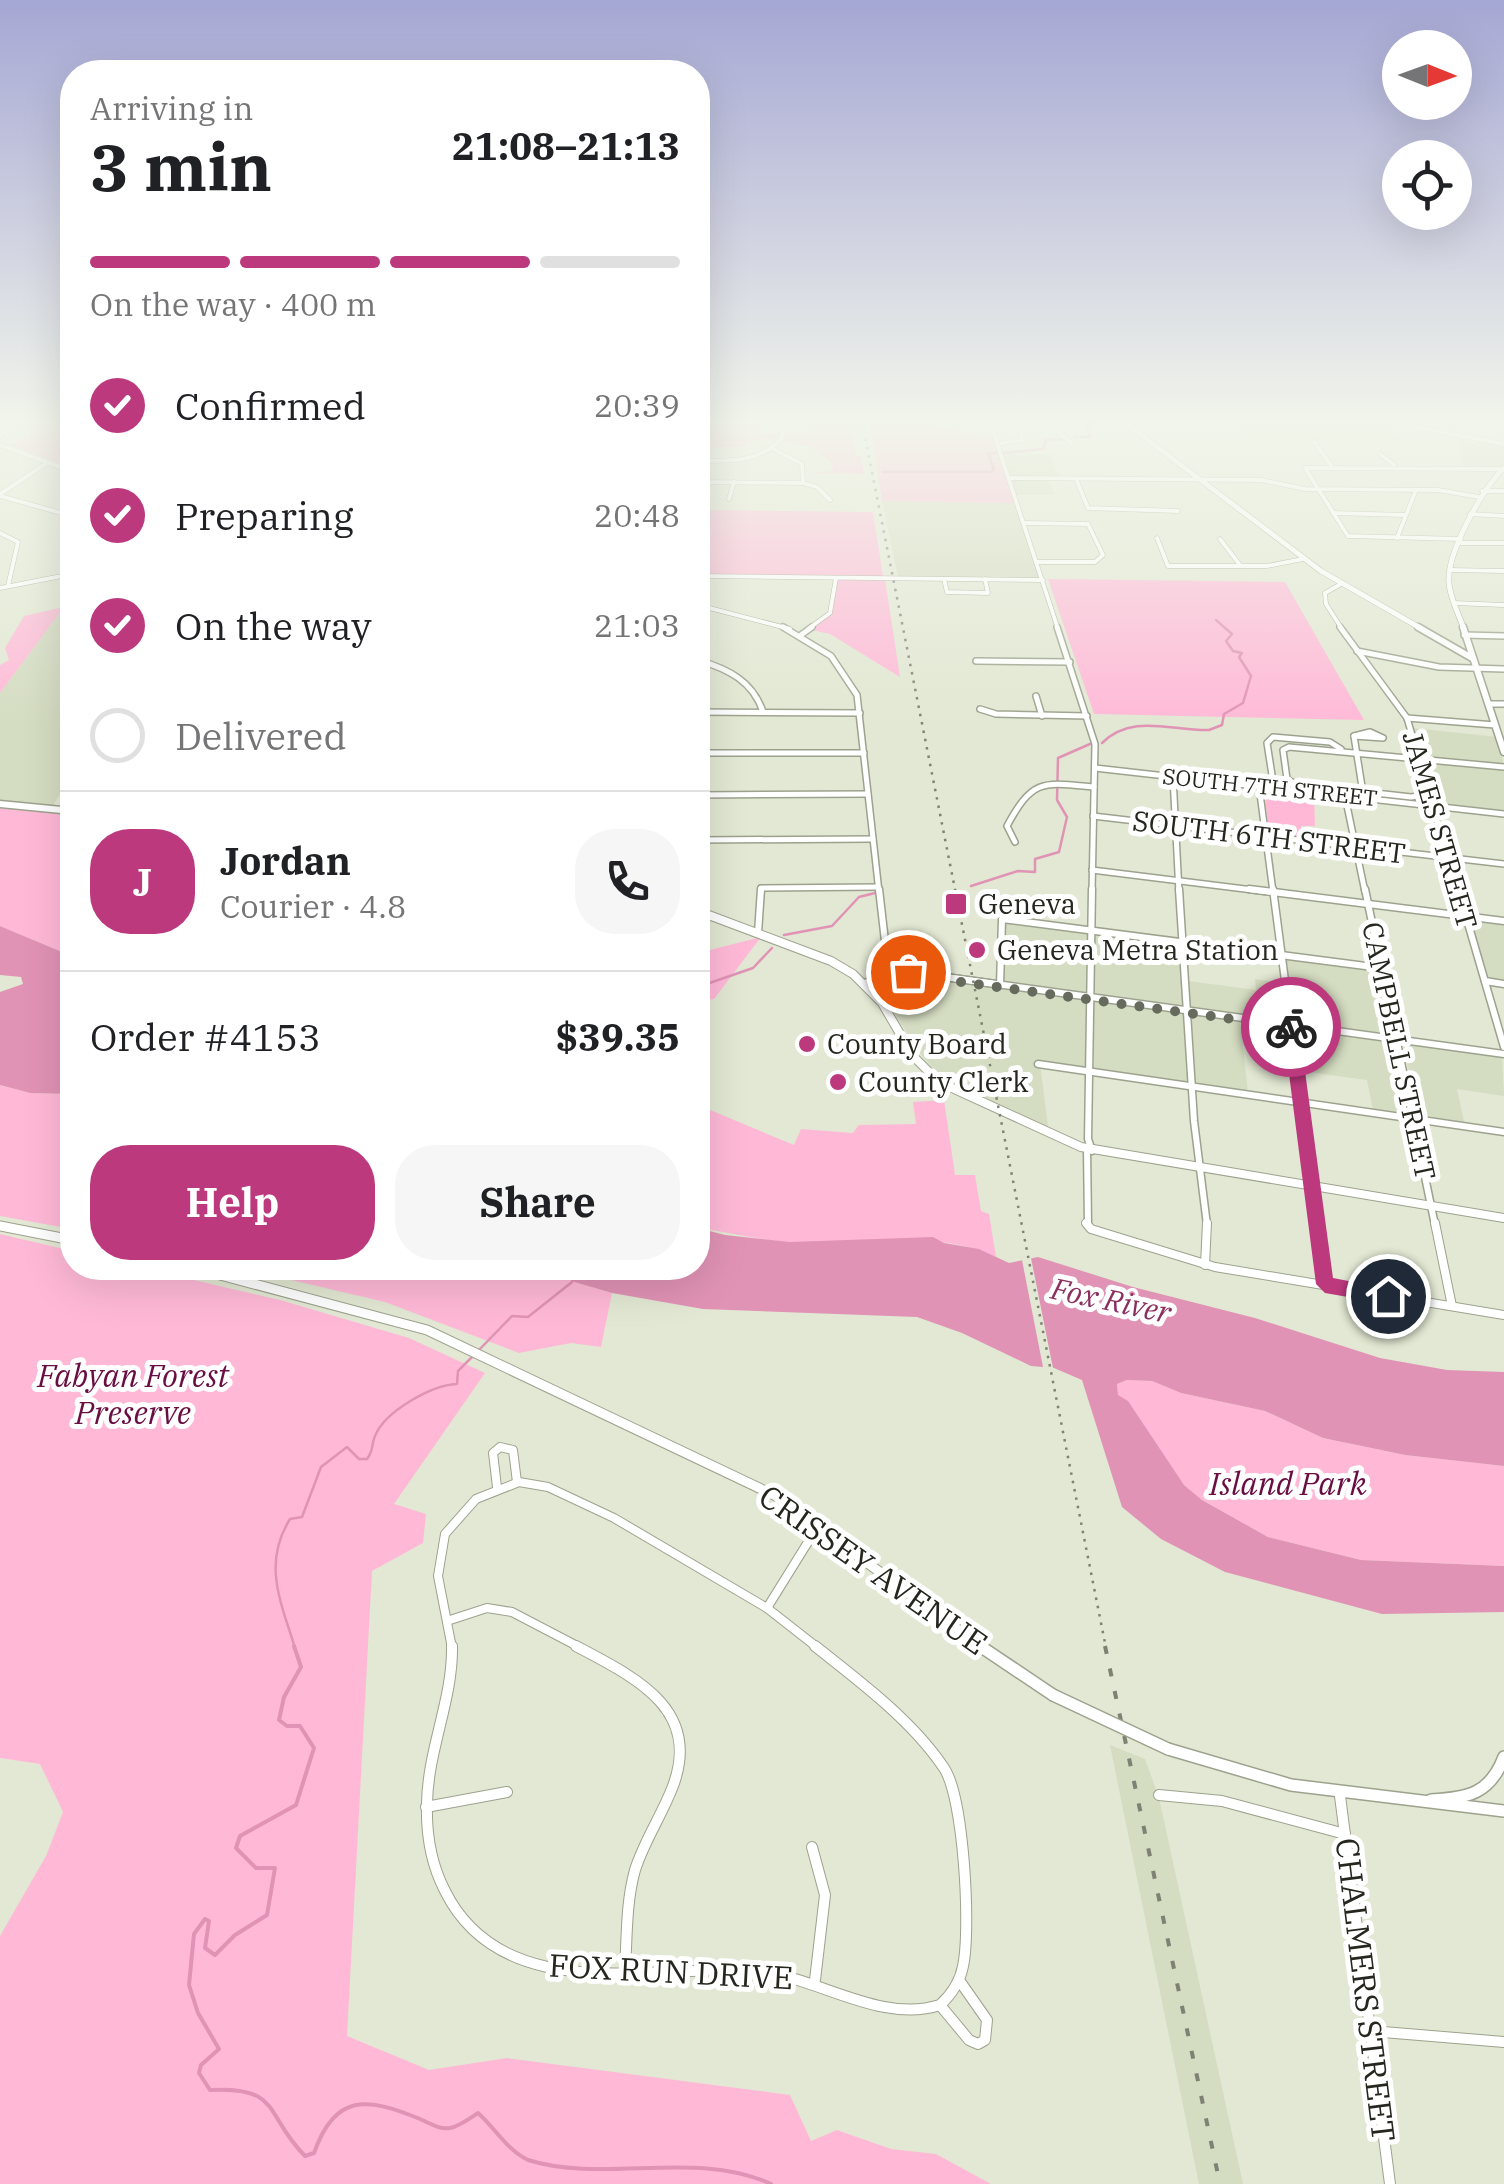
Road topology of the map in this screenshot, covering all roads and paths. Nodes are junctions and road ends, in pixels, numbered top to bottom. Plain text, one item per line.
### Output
1 (1024, 523) edge
2 (1083, 524) edge
3 (1257, 524) edge
4 (1340, 524) edge
5 (1402, 524) edge
6 (1466, 524) edge
7 (0, 533) edge
8 (1157, 538) dead end
9 (1397, 538) junction
10 (1220, 539) dead end
11 (1460, 541) junction
12 (1504, 544) edge
13 (1302, 559) junction
14 (1037, 562) junction
15 (1240, 566) junction
16 (1450, 570) junction
17 (1504, 571) edge
18 (60, 576) edge
19 (710, 576) edge
20 (836, 578) junction
21 (944, 578) junction
22 (985, 579) junction
23 (1044, 580) junction
24 (1341, 584) junction
25 (8, 586) junction
26 (0, 588) edge
27 (1454, 603) junction
28 (1504, 605) edge
29 (710, 608) edge
30 (800, 635) junction
31 (1464, 635) junction
32 (1504, 636) edge
33 (1356, 651) junction
34 (1472, 658) junction
35 (976, 661) dead end
36 (1070, 662) junction
37 (710, 664) edge
38 (1476, 668) junction
39 (1504, 669) edge
40 (1036, 696) dead end
41 (1488, 704) junction
42 (1504, 704) edge
43 (980, 709) dead end
44 (710, 712) edge
45 (763, 712) junction
46 (860, 713) junction
47 (1042, 716) junction
48 (1087, 716) junction
49 (1408, 718) junction
50 (1495, 725) junction
51 (1354, 736) junction
52 (1503, 747) edge
53 (1350, 752) junction
54 (864, 753) junction
55 (710, 754) edge
56 (1420, 758) junction
57 (1095, 768) junction
58 (1504, 768) edge
59 (1272, 775) dead end
60 (1173, 777) junction
61 (1259, 786) junction
62 (1094, 787) junction
63 (710, 794) edge
64 (868, 794) junction
65 (1363, 794) junction
66 (1430, 794) junction
67 (1346, 796) junction
68 (0, 804) edge
69 (1434, 806) junction
70 (60, 808) edge
71 (1504, 814) edge
72 (1093, 816) junction
73 (1176, 826) junction
74 (1265, 836) junction
75 (873, 838) junction
76 (710, 840) edge
77 (1015, 842) dead end
78 (1356, 847) junction
79 (1448, 858) junction
80 (1504, 864) edge
81 (1092, 870) junction
82 (1179, 880) junction
83 (878, 887) junction
84 (1272, 892) junction
85 (1368, 904) junction
86 (710, 916) edge
87 (1465, 916) junction
88 (1504, 920) edge
89 (1091, 930) junction
90 (758, 933) junction
91 (1182, 942) junction
92 (1281, 955) junction
93 (1381, 968) junction
94 (893, 972) junction
95 (1484, 981) junction
96 (864, 984) junction
97 (1504, 984) edge
98 (998, 985) junction
99 (1090, 997) junction
100 (1186, 1011) junction
101 (1291, 1025) junction
102 (1397, 1039) junction
103 (1504, 1050) edge
104 (1038, 1064) dead end
105 (1088, 1072) junction
106 (1192, 1087) junction
107 (1301, 1102) junction
108 (1413, 1118) junction
109 (1504, 1132) edge
110 (1087, 1147) junction
111 (1200, 1170) junction
112 (1311, 1189) junction
113 (1431, 1207) junction
114 (1504, 1218) edge
115 (0, 1226) edge
116 (60, 1238) edge
117 (1205, 1264) junction
118 (239, 1280) edge
119 (1325, 1284) junction
120 (1452, 1306) junction
121 (1504, 1315) edge
122 (517, 1482) junction
123 (498, 1487) junction
124 (818, 1526) junction
125 (767, 1608) junction
126 (450, 1620) junction
127 (1504, 1757) edge
128 (506, 1792) dead end
129 (1160, 1795) dead end
130 (1340, 1796) junction
131 (1401, 1801) junction
132 (426, 1806) junction
133 (1504, 1811) edge
134 (1345, 1834) junction
135 (812, 1847) dead end
136 (625, 1970) junction
137 (815, 1980) junction
138 (959, 1980) junction
139 (940, 2005) junction
140 (1370, 2031) junction
141 (1504, 2042) edge
142 (1390, 2184) edge

1 - 14 street
2 - 14 street
3 - 13 main road
4 - 9 street
5 - 9 street
6 - 11 main road
7 - 25 street
8 - 15 street
9 - 11 street
10 - 15 street
11 - 12 street
11 - 16 main road
13 - 15 street
13 - 24 main road
14 - 23 street
16 - 17 street
16 - 27 main road
18 - 25 street
19 - 20 street
20 - 21 street
20 - 30 street
21 - 22 street
21 - 22 street
22 - 23 street
23 - 36 street
24 - 33 street, JAMES STREET
24 - 34 main road
25 - 26 street
27 - 28 street
27 - 31 main road
29 - 30 street
30 - 46 street
31 - 32 street
31 - 34 main road
33 - 38 street
33 - 49 street, JAMES STREET
34 - 38 main road
35 - 36 street
36 - 48 street
37 - 45 street
38 - 39 street
38 - 41 main road
40 - 47 street
41 - 42 street
41 - 50 main road
43 - 47 street
44 - 45 street
45 - 46 street
46 - 54 street
47 - 48 street
48 - 57 street
49 - 50 street
49 - 56 street, JAMES STREET
50 - 52 main road
51 - 51 street
51 - 53 street
53 - 56 street
53 - 59 street
53 - 65 street
53 - 65 street
54 - 55 street
54 - 64 street
56 - 58 street
56 - 66 street, JAMES STREET
57 - 60 street, SOUTH 7TH STREET
57 - 62 street
60 - 61 street, SOUTH 7TH STREET
60 - 73 street
61 - 67 street, SOUTH 7TH STREET
61 - 74 street
62 - 72 street
62 - 77 street
63 - 64 street
64 - 75 street
65 - 66 street
65 - 67 street, SOUTH 7TH STREET
65 - 69 street, SOUTH 7TH STREET
66 - 69 street, JAMES STREET
67 - 78 street, CAMPBELL STREET
68 - 70 main road
69 - 71 street, SOUTH 7TH STREET
69 - 79 street, JAMES STREET
72 - 73 street, SOUTH 6TH STREET
72 - 81 street
73 - 74 street, SOUTH 6TH STREET
73 - 82 street
74 - 78 street, SOUTH 6TH STREET
74 - 84 street
75 - 76 street
75 - 83 street
78 - 79 street, SOUTH 6TH STREET
78 - 85 street, CAMPBELL STREET
79 - 80 street, SOUTH 6TH STREET
79 - 87 street, JAMES STREET
81 - 82 street
81 - 89 street
82 - 84 street
82 - 91 street
83 - 90 street
83 - 94 street
84 - 85 street
84 - 92 street
85 - 87 street
85 - 93 street, CAMPBELL STREET
86 - 90 main road
87 - 88 street
87 - 95 street, JAMES STREET
89 - 91 street
89 - 98 street
89 - 99 street
90 - 96 main road
91 - 92 street
91 - 100 street
92 - 93 street
92 - 101 street
93 - 102 street, CAMPBELL STREET
94 - 96 street
94 - 98 street
95 - 97 street
95 - 103 street, JAMES STREET
96 - 110 main road
98 - 99 street
99 - 100 street
99 - 105 street
100 - 101 street
100 - 106 street
101 - 102 street
101 - 107 street
102 - 103 street
102 - 108 street, CAMPBELL STREET
104 - 105 street
105 - 106 street
105 - 110 street
106 - 107 street
106 - 111 street
107 - 108 street
107 - 112 street
108 - 109 street
108 - 113 street, CAMPBELL STREET
110 - 111 main road
110 - 117 street
111 - 112 main road
111 - 117 street
112 - 113 main road
112 - 119 street
113 - 114 main road
113 - 120 street, CAMPBELL STREET
115 - 116 main road
117 - 119 street
118 - 124 main road, CRISSEY AVENUE
119 - 120 street
120 - 121 street
122 - 123 street, FOX RUN DRIVE
122 - 123 street
122 - 125 street, FOX RUN DRIVE
123 - 126 street, FOX RUN DRIVE
124 - 125 street
124 - 130 main road, CRISSEY AVENUE, bridge
125 - 138 street, FOX RUN DRIVE
126 - 132 street, FOX RUN DRIVE
126 - 136 street
127 - 131 main road
128 - 132 street
129 - 134 street
130 - 131 main road, CRISSEY AVENUE
130 - 134 street, CHALMERS STREET
131 - 133 main road, CRISSEY AVENUE
132 - 136 street, FOX RUN DRIVE
134 - 140 street, CHALMERS STREET
135 - 137 street
136 - 137 street, FOX RUN DRIVE
137 - 139 street, FOX RUN DRIVE
138 - 139 street, FOX RUN DRIVE
138 - 139 street
140 - 141 street
140 - 142 street, CHALMERS STREET

